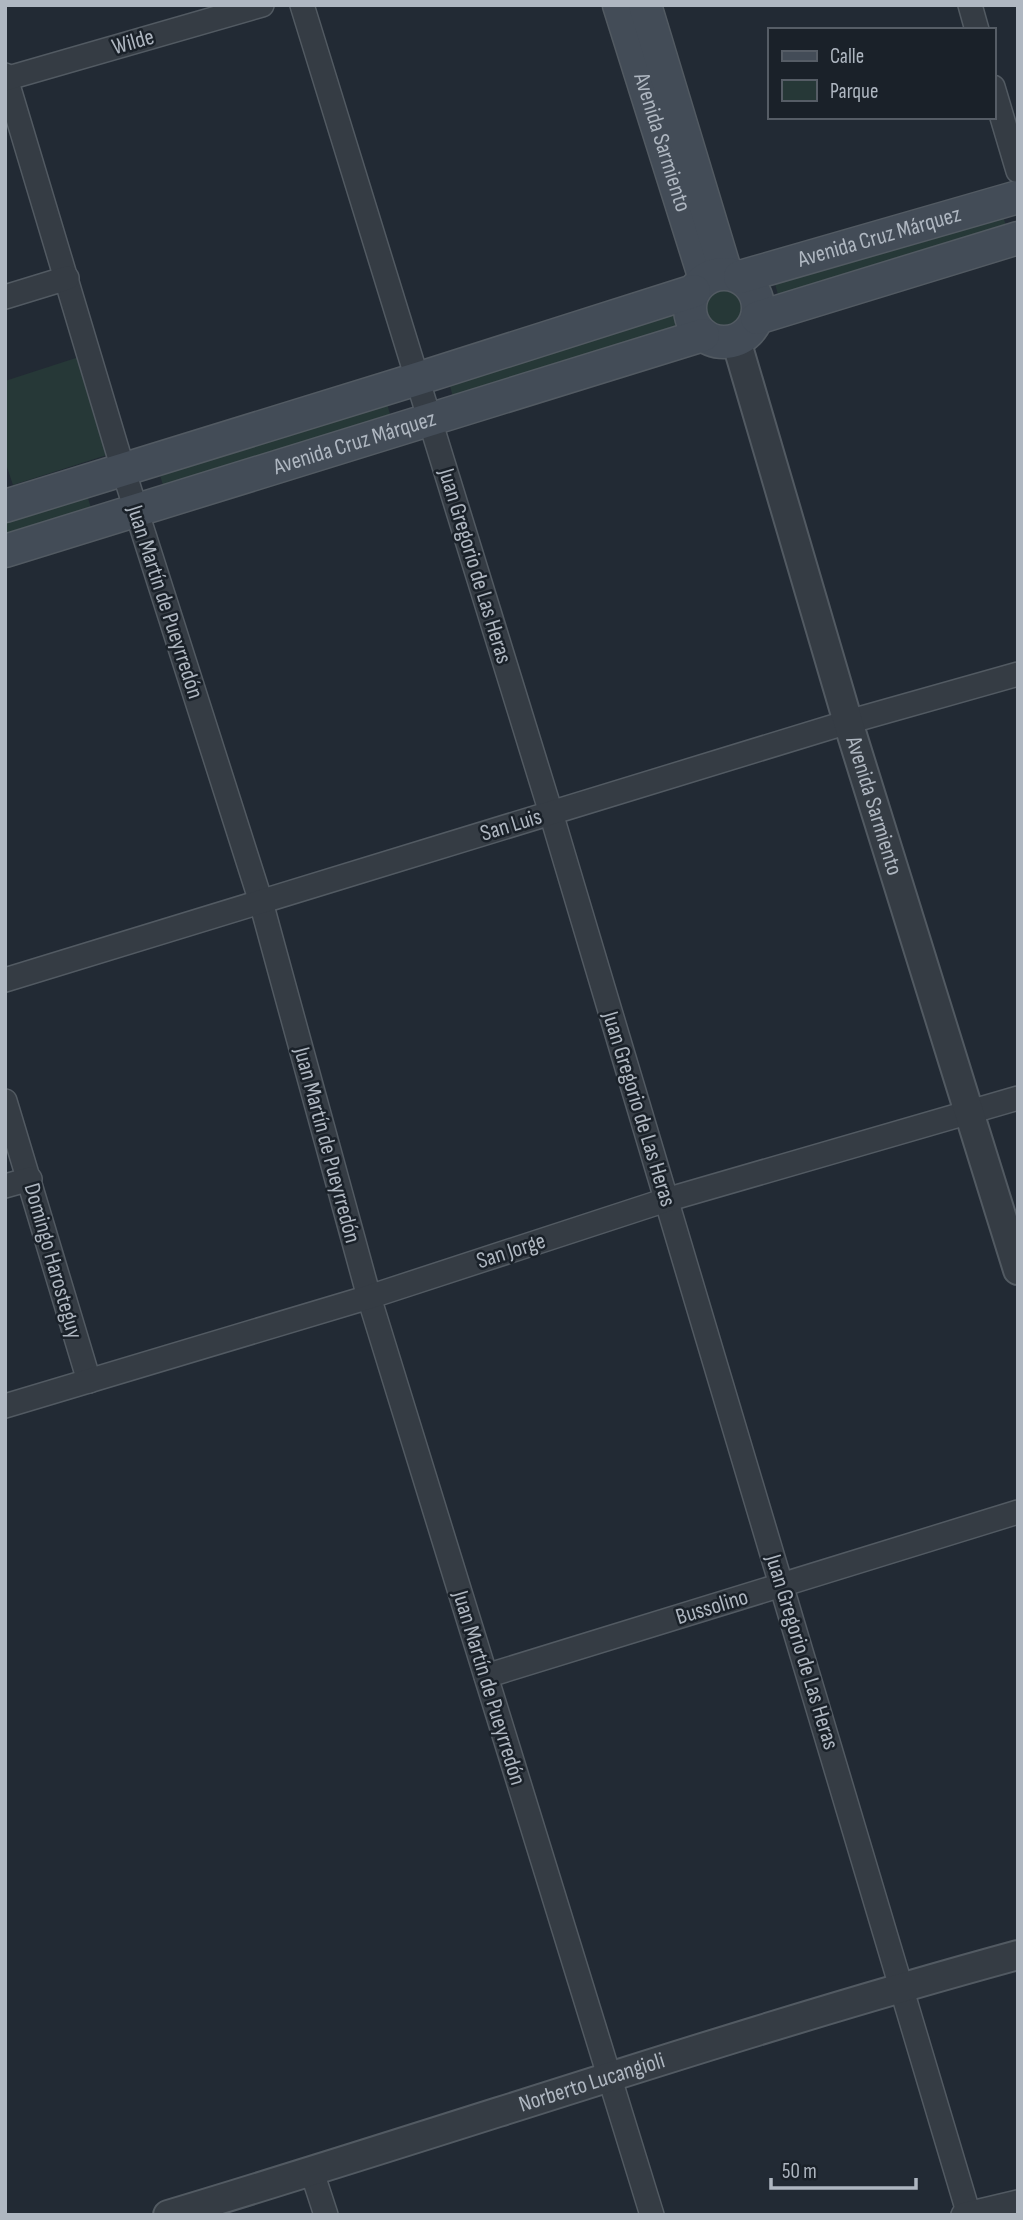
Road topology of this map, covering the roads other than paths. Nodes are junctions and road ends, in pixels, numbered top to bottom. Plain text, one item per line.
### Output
1 (262, 5) edge
2 (302, 5) edge
3 (619, 5) edge
4 (645, 5) edge
5 (970, 5) edge
6 (976, 28) edge
7 (6, 78) edge
8 (995, 94) edge
9 (1018, 171) edge
10 (1018, 197) edge
11 (1018, 238) edge
12 (67, 278) junction
13 (716, 280) junction
14 (5, 297) edge
15 (747, 329) junction
16 (703, 335) junction
17 (417, 380) junction
18 (430, 421) junction
19 (123, 469) junction
20 (5, 506) edge
21 (137, 511) junction
22 (5, 551) edge
23 (1018, 674) edge
24 (848, 722) junction
25 (551, 813) junction
26 (261, 902) junction
27 (5, 980) edge
28 (1018, 1098) edge
29 (5, 1101) edge
30 (971, 1113) junction
31 (30, 1179) junction
32 (5, 1186) edge
33 (666, 1200) junction
34 (1018, 1270) edge
35 (369, 1297) junction
36 (89, 1381) junction
37 (5, 1405) edge
38 (1018, 1512) edge
39 (783, 1585) junction
40 (486, 1676) junction
41 (1018, 1955) edge
42 (902, 1987) junction
43 (610, 2077) junction
44 (312, 2172) junction
45 (1018, 2202) edge
46 (967, 2214) edge
47 (168, 2215) edge
48 (326, 2215) edge
49 (652, 2215) edge

1 - 7 street, Wilde
2 - 17 street, Juan Gregorio de Las Heras
3 - 13 main road, Avenida Sarmiento
4 - 13 main road, Avenida Sarmiento
5 - 6 street
7 - 12 street, Juan Martín de Pueyrredón
8 - 9 street
10 - 13 main road, Avenida Cruz Márquez
11 - 15 main road, Avenida Cruz Márquez
12 - 14 street
12 - 19 street, Juan Martín de Pueyrredón
13 - 15 main road
13 - 16 main road
13 - 17 main road, Avenida Cruz Márquez
15 - 16 main road
15 - 24 street, Avenida Sarmiento
16 - 18 main road, Avenida Cruz Márquez
17 - 18 street, Juan Gregorio de Las Heras
17 - 19 main road, Avenida Cruz Márquez
18 - 21 main road, Avenida Cruz Márquez
18 - 25 street, Juan Gregorio de Las Heras
19 - 20 main road, Avenida Cruz Márquez
19 - 21 street, Juan Martín de Pueyrredón
21 - 22 main road, Avenida Cruz Márquez
21 - 26 street, Juan Martín de Pueyrredón
23 - 24 street, San Luis
24 - 25 street, San Luis
24 - 30 street, Avenida Sarmiento
25 - 26 street, San Luis
25 - 33 street, Juan Gregorio de Las Heras
26 - 27 street, San Luis
26 - 35 street, Juan Martín de Pueyrredón
28 - 30 street, San Jorge
29 - 31 street, Domingo Harosteguy
30 - 33 street, San Jorge
30 - 34 street, Avenida Sarmiento
31 - 32 street
31 - 36 street, Domingo Harosteguy
33 - 35 street, San Jorge
33 - 39 street, Juan Gregorio de Las Heras
35 - 36 street, San Jorge
35 - 40 street, Juan Martín de Pueyrredón
36 - 37 street, San Jorge
38 - 39 street, Bussolino
39 - 40 street, Bussolino
39 - 42 street, Juan Gregorio de Las Heras
40 - 43 street, Juan Martín de Pueyrredón
41 - 42 street, Norberto Lucangioli
42 - 43 street, Norberto Lucangioli
42 - 46 street, Juan Gregorio de Las Heras
43 - 44 street, Norberto Lucangioli
43 - 49 street, Juan Martín de Pueyrredón
44 - 47 street, Norberto Lucangioli
44 - 48 street
45 - 46 street

